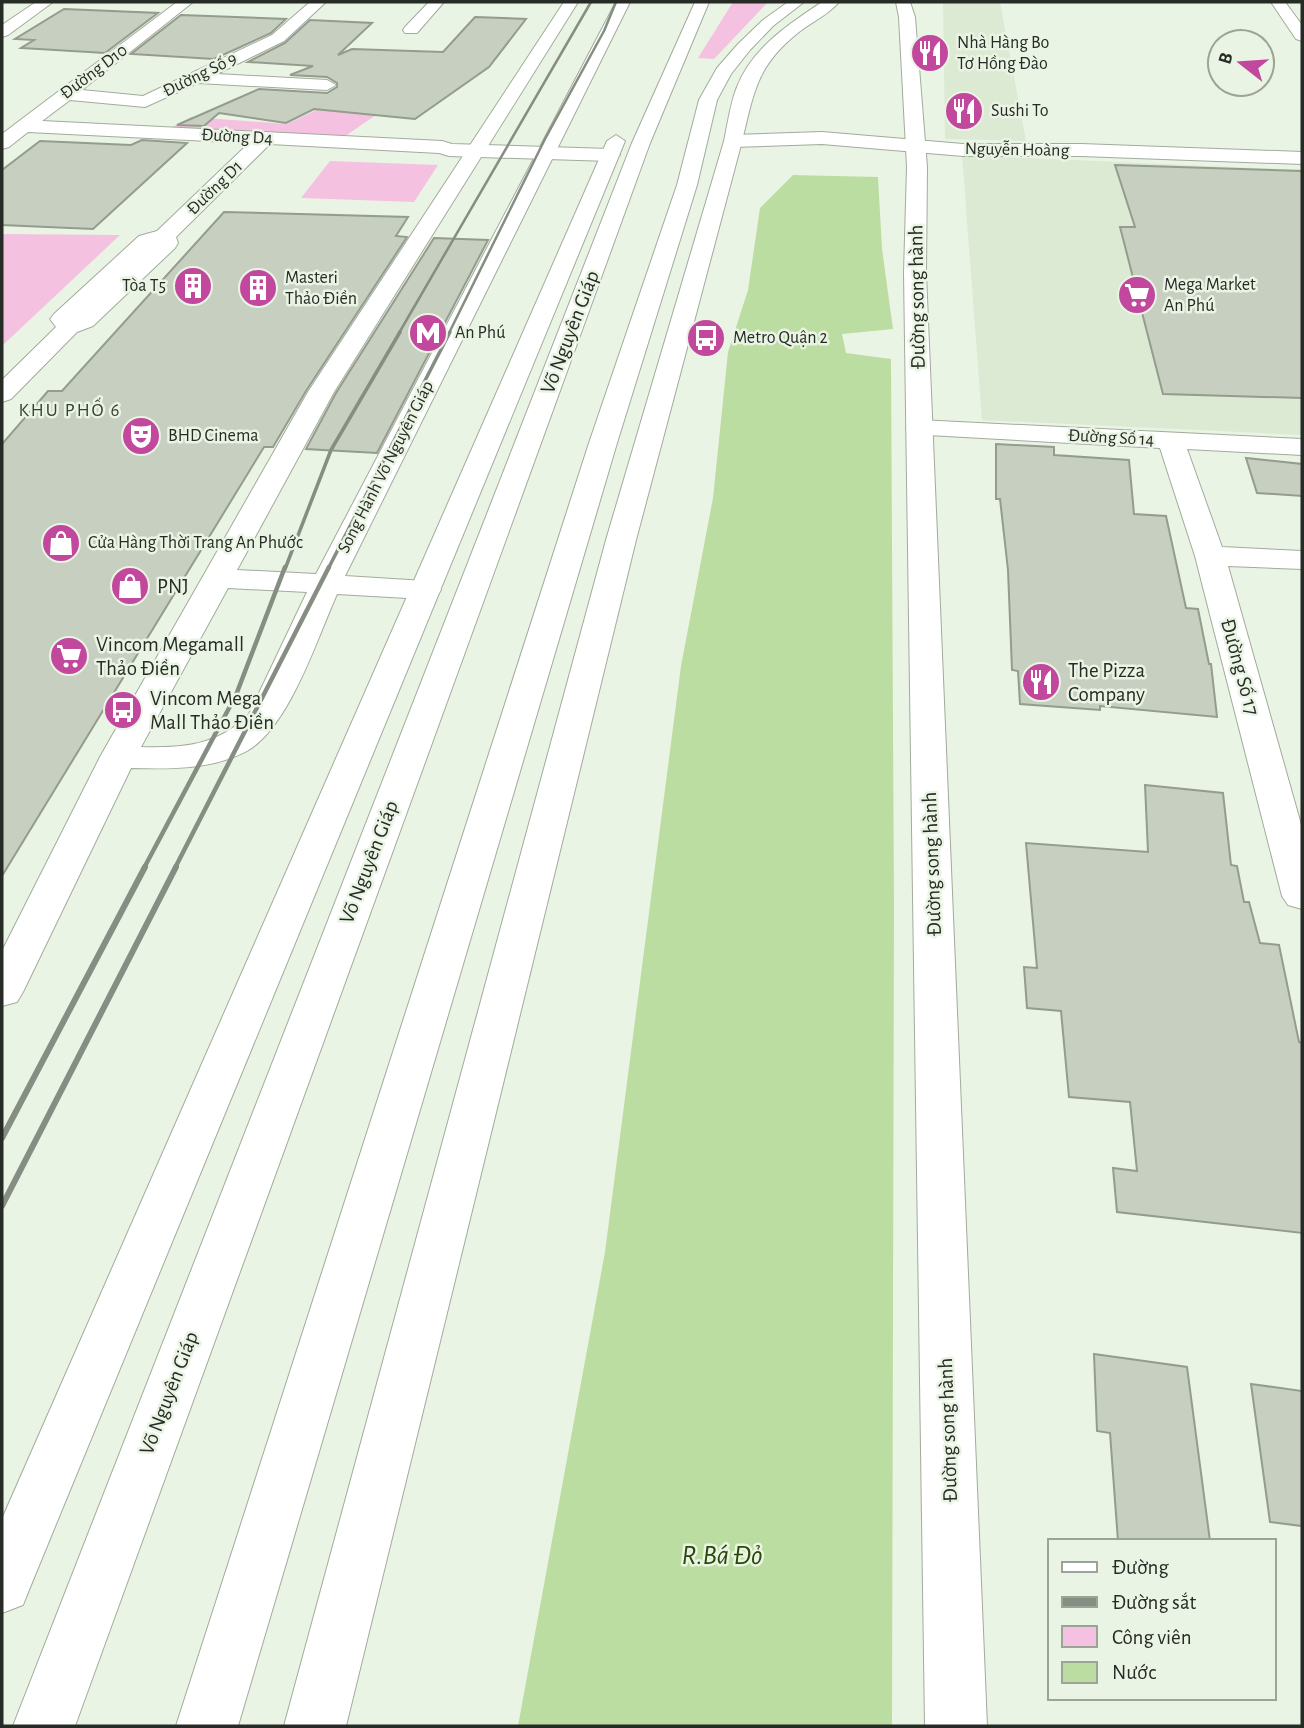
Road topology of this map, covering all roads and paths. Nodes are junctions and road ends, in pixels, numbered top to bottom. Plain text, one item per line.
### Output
1 (46, 2) edge
2 (186, 2) edge
3 (319, 2) edge
4 (437, 2) edge
5 (571, 2) edge
6 (622, 2) edge
7 (702, 2) edge
8 (797, 2) edge
9 (832, 2) edge
10 (903, 2) edge
11 (1278, 2) edge
12 (411, 30) dead end
13 (2, 32) edge
14 (1302, 36) edge
15 (197, 77) junction
16 (327, 85) dead end
17 (66, 94) junction
18 (145, 102) junction
19 (182, 106) dead end
20 (24, 126) junction
21 (621, 129) dead end
22 (735, 132) junction
23 (915, 137) junction
24 (261, 142) junction
25 (2, 143) edge
26 (475, 151) junction
27 (545, 153) junction
28 (610, 155) junction
29 (1302, 158) edge
30 (2, 394) edge
31 (919, 428) junction
32 (1171, 441) junction
33 (1302, 447) edge
34 (1210, 556) junction
35 (1302, 560) edge
36 (217, 578) junction
37 (326, 584) junction
38 (425, 590) junction
39 (118, 757) junction
40 (1302, 895) edge
41 (5, 979) edge
42 (2, 1585) edge
43 (44, 1726) edge
44 (207, 1726) edge
45 (315, 1726) edge
46 (956, 1726) edge

1 - 13 main road
2 - 17 main road, Đường D10
3 - 15 main road, Đường Số 9
4 - 12 main road
5 - 26 main road
6 - 27 main road, Song Hành Võ Nguyên Giáp
7 - 43 main road, Võ Nguyên Giáp
8 - 44 main road
9 - 22 main road
10 - 23 main road, Đường song hành
11 - 14 main road
15 - 16 main road
15 - 18 main road, Đường Số 9
17 - 18 main road, Đường Số 9
17 - 20 main road, Đường D10
18 - 19 main road
20 - 24 main road, Đường D4
20 - 25 main road, Đường D10
21 - 28 main road, Võ Nguyên Giáp
22 - 23 main road, Nguyễn Hoàng
22 - 45 main road
23 - 29 main road, Nguyễn Hoàng
23 - 31 main road, Đường song hành
24 - 26 main road, Đường D4
24 - 30 main road, Đường D1
26 - 27 main road, Đường D4
26 - 36 main road
27 - 28 main road, Đường D4
27 - 37 main road, Song Hành Võ Nguyên Giáp
28 - 38 main road, Võ Nguyên Giáp
31 - 32 main road, Đường Số 14
31 - 46 main road, Đường song hành
32 - 33 main road, Đường Số 14
32 - 34 main road, Đường Số 17
34 - 35 main road
34 - 40 main road, Đường Số 17
36 - 37 main road
36 - 39 main road
37 - 38 main road
37 - 39 main road, Song Hành Võ Nguyên Giáp
38 - 42 main road, Võ Nguyên Giáp
39 - 41 main road

